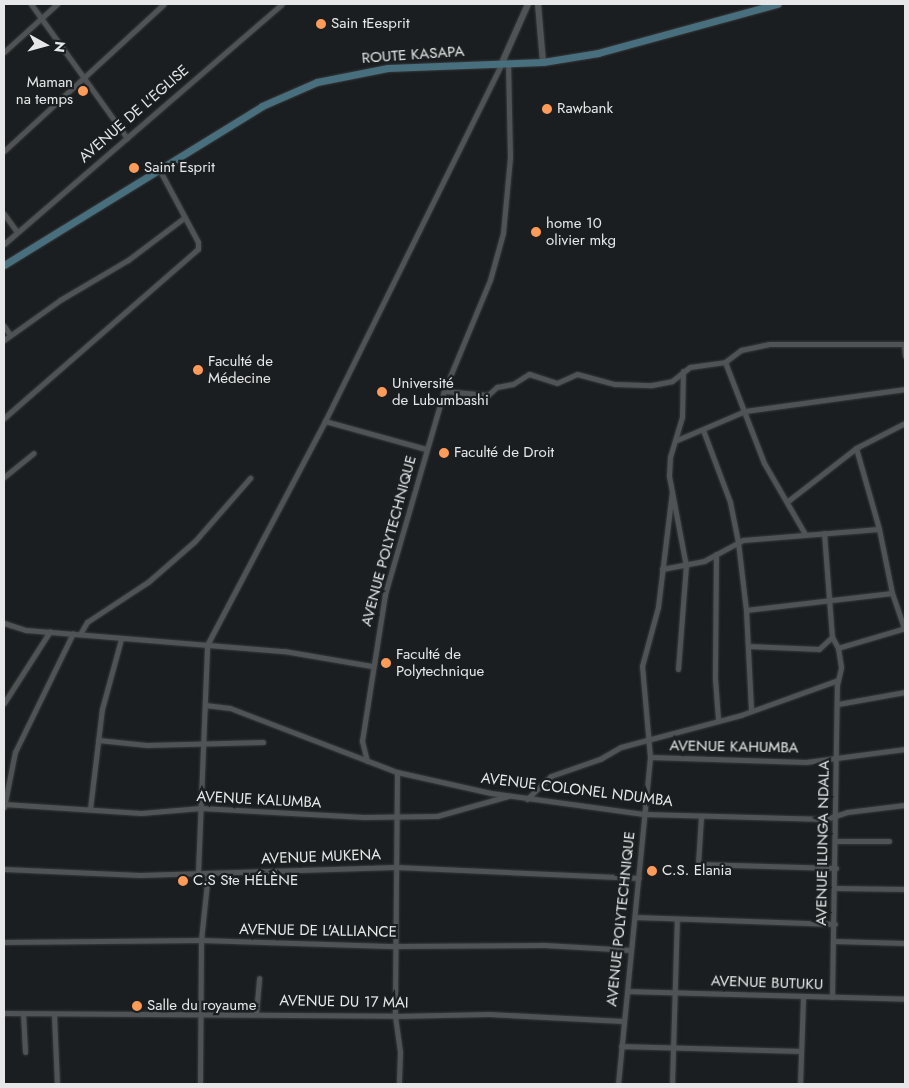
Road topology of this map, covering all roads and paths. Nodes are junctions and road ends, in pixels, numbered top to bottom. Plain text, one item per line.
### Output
1 (31, 4) edge
2 (57, 4) edge
3 (164, 4) edge
4 (282, 4) edge
5 (528, 4) edge
6 (538, 4) edge
7 (777, 4) edge
8 (42, 18) junction
9 (4, 52) edge
10 (543, 62) junction
11 (505, 64) junction
12 (82, 76) junction
13 (127, 138) junction
14 (4, 151) edge
15 (158, 169) junction
16 (4, 214) edge
17 (185, 217) junction
18 (17, 232) junction
19 (4, 244) edge
20 (4, 265) edge
21 (4, 326) edge
22 (10, 335) junction
23 (4, 340) edge
24 (904, 344) edge
25 (905, 356) edge
26 (725, 362) junction
27 (683, 370) junction
28 (905, 389) edge
29 (444, 391) junction
30 (746, 411) junction
31 (4, 418) edge
32 (325, 421) junction
33 (905, 423) edge
34 (703, 430) junction
35 (678, 440) junction
36 (856, 448) junction
37 (426, 449) junction
38 (34, 453) dead end
39 (4, 477) edge
40 (250, 478) dead end
41 (672, 492) junction
42 (788, 501) junction
43 (880, 529) junction
44 (824, 533) junction
45 (805, 534) junction
46 (738, 542) junction
47 (716, 554) junction
48 (686, 566) junction
49 (662, 569) junction
50 (892, 593) junction
51 (829, 602) junction
52 (746, 610) junction
53 (4, 623) edge
54 (905, 628) edge
55 (50, 631) junction
56 (76, 634) junction
57 (832, 637) junction
58 (121, 639) junction
59 (206, 645) junction
60 (748, 646) junction
61 (838, 648) junction
62 (372, 666) junction
63 (678, 668) dead end
64 (838, 680) junction
65 (905, 692) edge
66 (4, 703) edge
67 (838, 704) junction
68 (205, 705) junction
69 (751, 710) junction
70 (718, 719) junction
71 (650, 737) junction
72 (98, 740) junction
73 (202, 741) junction
74 (263, 742) dead end
75 (905, 749) edge
76 (650, 757) junction
77 (838, 757) junction
78 (367, 761) junction
79 (396, 772) junction
80 (509, 796) junction
81 (527, 799) junction
82 (4, 804) edge
83 (905, 805) edge
84 (4, 807) edge
85 (201, 808) junction
86 (90, 810) junction
87 (397, 814) junction
88 (644, 814) junction
89 (837, 816) junction
90 (701, 817) junction
91 (837, 841) junction
92 (889, 841) dead end
93 (396, 866) junction
94 (836, 868) junction
95 (4, 869) edge
96 (198, 873) junction
97 (208, 873) junction
98 (639, 878) junction
99 (836, 888) junction
100 (905, 889) edge
101 (635, 917) junction
102 (677, 919) junction
103 (834, 924) junction
104 (202, 940) junction
105 (834, 941) junction
106 (4, 942) edge
107 (905, 944) edge
108 (396, 946) junction
109 (631, 950) junction
110 (259, 978) dead end
111 (627, 991) junction
112 (675, 992) junction
113 (803, 996) junction
114 (832, 997) junction
115 (905, 999) edge
116 (4, 1012) edge
117 (23, 1013) junction
118 (202, 1013) junction
119 (256, 1014) junction
120 (54, 1015) junction
121 (396, 1016) junction
122 (623, 1021) junction
123 (621, 1046) junction
124 (672, 1047) junction
125 (799, 1051) junction
126 (25, 1052) dead end
127 (57, 1084) edge
128 (200, 1084) edge
129 (399, 1084) edge
130 (618, 1084) edge
131 (672, 1084) edge
132 (800, 1084) edge

1 - 8 street
2 - 8 street
3 - 12 street
4 - 13 street, AVENUE DE L'EGLISE
5 - 11 street
6 - 10 street
7 - 10 main road, ROUTE KASAPA
8 - 9 street
8 - 12 street
10 - 11 main road, ROUTE KASAPA
11 - 15 main road, ROUTE KASAPA
11 - 29 street, AVENUE POLYTECHNIQUE
11 - 32 street
12 - 13 street
12 - 14 street
13 - 18 street, AVENUE DE L'EGLISE
15 - 17 street
15 - 20 main road, ROUTE KASAPA
16 - 18 street
17 - 22 street
17 - 31 street
18 - 19 street, AVENUE DE L'EGLISE
21 - 22 street
22 - 23 street
24 - 25 street
24 - 26 street
26 - 27 street
26 - 30 street
27 - 29 street
27 - 35 street
28 - 30 street
29 - 37 street, AVENUE POLYTECHNIQUE
30 - 34 street
30 - 42 street
32 - 37 street
32 - 59 street
33 - 36 street
34 - 35 street
34 - 46 street
35 - 41 street
36 - 42 street
36 - 43 street
37 - 62 street, AVENUE POLYTECHNIQUE
38 - 39 street
40 - 56 street
41 - 48 street
41 - 49 street, AVENUE POLYTECHNIQUE
42 - 45 street
43 - 44 street
43 - 50 street
44 - 45 street
44 - 51 street
45 - 46 street
46 - 47 street
46 - 52 street
47 - 48 street
47 - 70 street
48 - 49 street
48 - 63 street
49 - 71 street, AVENUE POLYTECHNIQUE
50 - 51 street
50 - 54 street
51 - 52 street
51 - 57 street
52 - 60 street
53 - 55 street
54 - 61 street
55 - 56 street
55 - 66 street
56 - 58 street
56 - 82 street
57 - 60 street
57 - 61 street
58 - 59 street
58 - 72 street
59 - 62 street
59 - 68 street
60 - 69 street
61 - 64 street, AVENUE ILUNGA NDALA
62 - 78 street, AVENUE POLYTECHNIQUE
64 - 67 street, AVENUE ILUNGA NDALA
64 - 69 street
65 - 67 street
67 - 77 street, AVENUE ILUNGA NDALA
68 - 73 street
68 - 78 street, AVENUE COLONEL NDUMBA
69 - 70 street
70 - 71 street
71 - 76 street, AVENUE POLYTECHNIQUE
71 - 81 street
72 - 73 street
72 - 86 street
73 - 74 street
73 - 85 street
75 - 77 street, AVENUE KAHUMBA
76 - 77 street, AVENUE KAHUMBA
76 - 88 street, AVENUE POLYTECHNIQUE
77 - 89 street, AVENUE ILUNGA NDALA
78 - 79 street, AVENUE COLONEL NDUMBA
79 - 80 street, AVENUE COLONEL NDUMBA
79 - 87 street
80 - 81 street, AVENUE COLONEL NDUMBA
80 - 87 street, AVENUE KALUMBA
81 - 88 street, AVENUE COLONEL NDUMBA
82 - 84 street
82 - 86 street, AVENUE KALUMBA
83 - 89 street, AVENUE COLONEL NDUMBA
85 - 86 street, AVENUE KALUMBA
85 - 87 street, AVENUE KALUMBA
85 - 96 street
87 - 93 street
88 - 90 street, AVENUE COLONEL NDUMBA
88 - 98 street, AVENUE POLYTECHNIQUE
89 - 90 street, AVENUE COLONEL NDUMBA
89 - 91 street, AVENUE ILUNGA NDALA
90 - 94 street
91 - 92 street
91 - 94 street, AVENUE ILUNGA NDALA
93 - 97 street, AVENUE MUKENA
93 - 98 street, AVENUE MUKENA
93 - 108 street
94 - 99 street, AVENUE ILUNGA NDALA
95 - 96 street, AVENUE MUKENA
96 - 97 street, AVENUE MUKENA
97 - 104 street
98 - 101 street, AVENUE POLYTECHNIQUE
99 - 100 street
99 - 103 street, AVENUE ILUNGA NDALA
101 - 102 street
101 - 109 street, AVENUE POLYTECHNIQUE
102 - 103 street
102 - 112 street
103 - 105 street, AVENUE ILUNGA NDALA
104 - 106 street, AVENUE DE L'ALLIANCE
104 - 108 street, AVENUE DE L'ALLIANCE
104 - 118 street
105 - 107 street
105 - 114 street, AVENUE ILUNGA NDALA
108 - 109 street, AVENUE DE L'ALLIANCE
108 - 121 street
109 - 111 street, AVENUE POLYTECHNIQUE
110 - 119 street
111 - 112 street, AVENUE BUTUKU
111 - 122 street, AVENUE POLYTECHNIQUE
112 - 113 street, AVENUE BUTUKU
112 - 124 street
113 - 114 street, AVENUE BUTUKU
113 - 125 street
114 - 115 street, AVENUE BUTUKU
116 - 117 street, AVENUE DU 17 MAI
117 - 120 street, AVENUE DU 17 MAI
117 - 126 street
118 - 119 street, AVENUE DU 17 MAI
118 - 120 street, AVENUE DU 17 MAI
118 - 128 street
119 - 121 street, AVENUE DU 17 MAI
120 - 127 street
121 - 122 street, AVENUE DU 17 MAI
121 - 129 street
122 - 123 street, AVENUE POLYTECHNIQUE
123 - 124 street
123 - 130 street, AVENUE POLYTECHNIQUE
124 - 125 street
124 - 131 street
125 - 132 street

